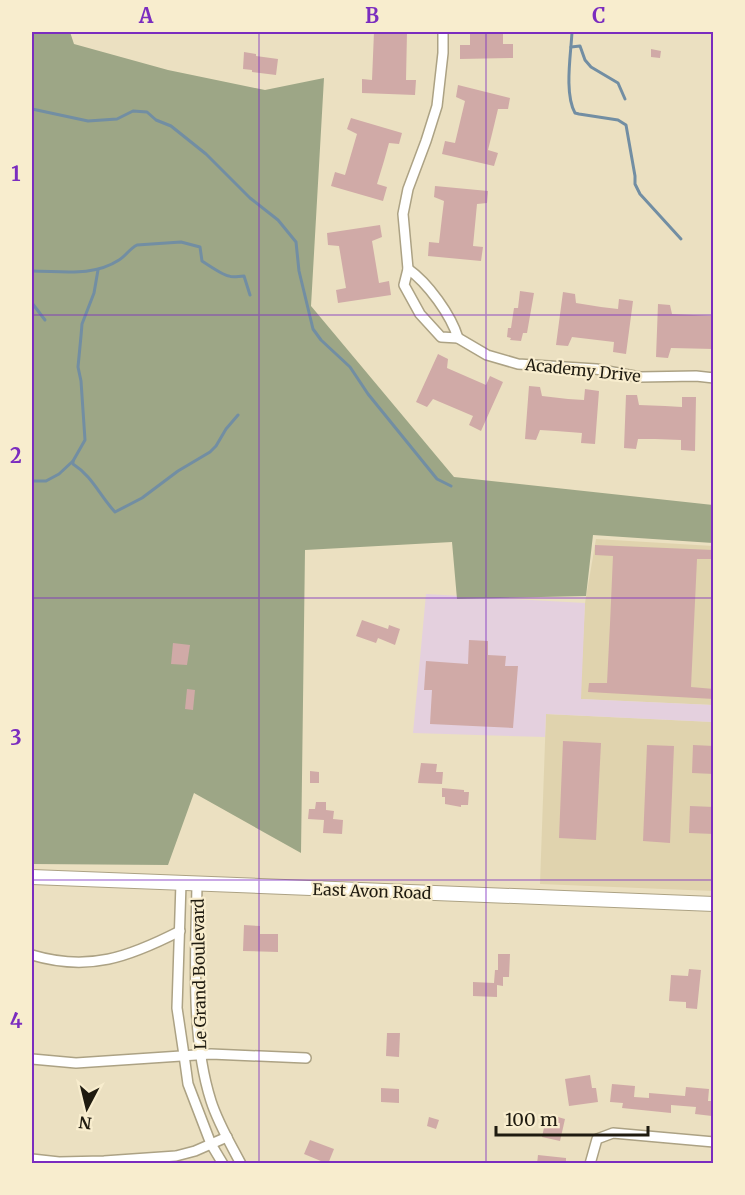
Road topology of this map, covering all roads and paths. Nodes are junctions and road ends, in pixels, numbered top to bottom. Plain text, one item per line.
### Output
1 (442, 32) edge
2 (408, 269) junction
3 (458, 338) junction
4 (714, 378) edge
5 (32, 877) edge
6 (181, 883) junction
7 (197, 884) junction
8 (714, 904) edge
9 (180, 931) junction
10 (32, 955) edge
11 (184, 1055) junction
12 (200, 1055) junction
13 (306, 1058) dead end
14 (32, 1059) edge
15 (227, 1137) junction
16 (714, 1142) edge
17 (211, 1144) junction
18 (32, 1159) edge
19 (223, 1164) edge
20 (241, 1164) edge
21 (590, 1164) edge

1 - 2 street, Academy Drive
2 - 3 street
2 - 3 street, Academy Drive
3 - 4 street, Academy Drive
5 - 6 main road, East Avon Road
6 - 7 main road, East Avon Road
6 - 9 street, Le Grand Boulevard
7 - 8 main road, East Avon Road
7 - 12 street, Le Grand Boulevard
9 - 10 street
9 - 11 street, Le Grand Boulevard
11 - 12 street
11 - 14 street
11 - 17 street, Le Grand Boulevard
12 - 13 street
12 - 15 street, Le Grand Boulevard
15 - 17 street
15 - 20 street, Le Grand Boulevard
16 - 21 street
17 - 18 street
17 - 19 street, Le Grand Boulevard

